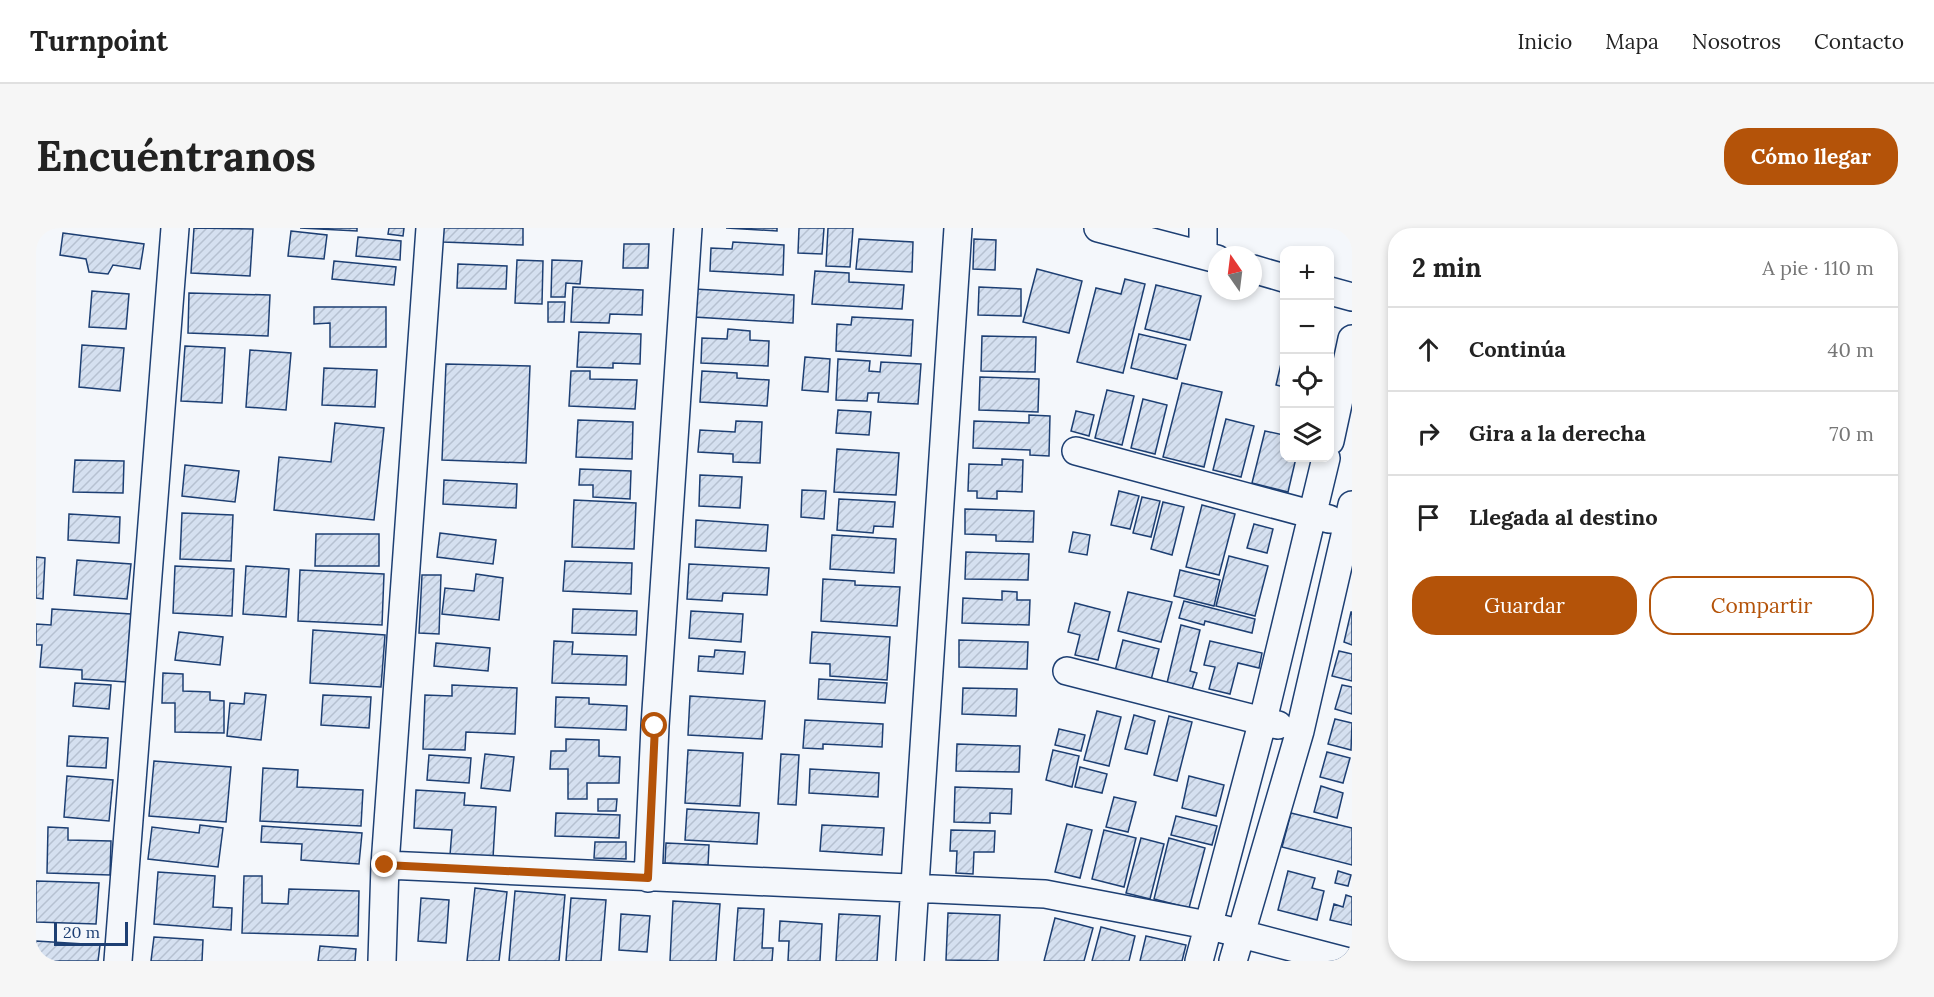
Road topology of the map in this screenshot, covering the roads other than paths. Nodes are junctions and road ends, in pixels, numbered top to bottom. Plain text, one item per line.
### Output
1 (175, 228) edge
2 (430, 228) edge
3 (688, 228) edge
4 (958, 228) edge
5 (1098, 228) edge
6 (1203, 228) edge
7 (1208, 249) edge
8 (1208, 256) edge
9 (1262, 272) edge
10 (1280, 277) edge
11 (1334, 292) edge
12 (1352, 297) edge
13 (1352, 340) edge
14 (1334, 419) edge
15 (1076, 451) dead end
16 (1325, 462) edge
17 (1350, 514) edge
18 (1313, 515) junction
19 (1345, 566) edge
20 (1067, 671) dead end
21 (1263, 720) junction
22 (1299, 731) junction
23 (385, 865) junction
24 (648, 878) junction
25 (915, 888) junction
26 (1207, 925) junction
27 (1239, 935) junction
28 (118, 961) edge
29 (381, 961) edge
30 (910, 961) edge
31 (1198, 961) edge
32 (1233, 961) edge
33 (1345, 961) edge

1 - 28 street
2 - 23 street
3 - 24 street
4 - 25 street
5 - 8 street
6 - 7 street
9 - 10 street
11 - 12 street
13 - 14 street
15 - 18 street
16 - 18 street
17 - 18 street
17 - 19 street
18 - 21 street
19 - 22 street
20 - 21 street
21 - 22 street
21 - 26 street
22 - 27 street
23 - 24 street
23 - 29 street
24 - 25 street
25 - 26 street
25 - 30 street
26 - 27 street
26 - 31 street
27 - 32 street
27 - 33 street

